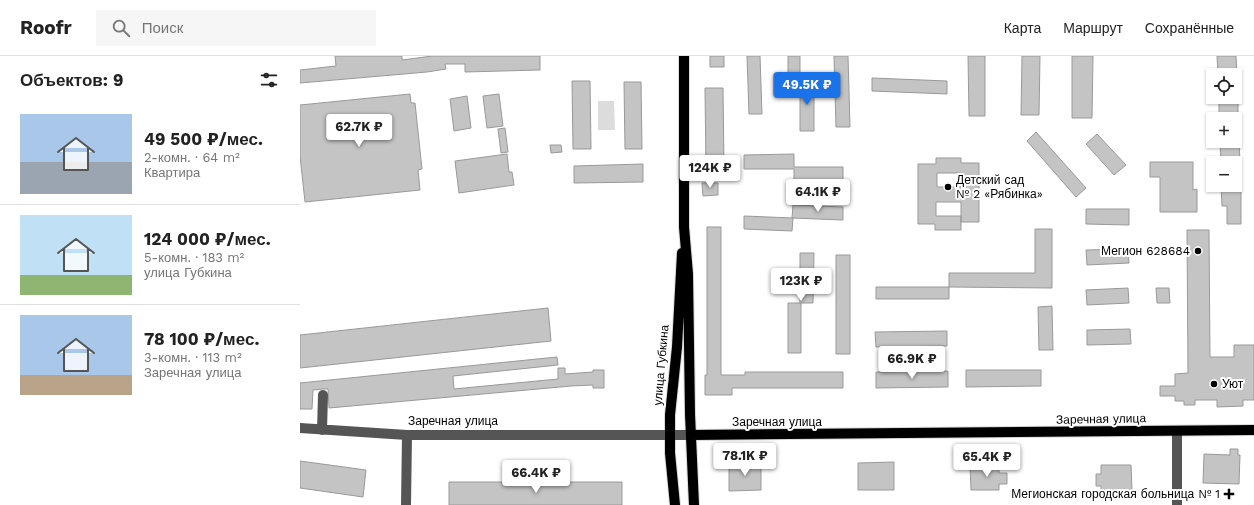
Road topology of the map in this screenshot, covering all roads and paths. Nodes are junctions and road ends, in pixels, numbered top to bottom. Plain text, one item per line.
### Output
1 (684, 56) edge
2 (684, 227) junction
3 (323, 395) dead end
4 (300, 428) edge
5 (322, 430) junction
6 (1254, 430) edge
7 (1178, 431) junction
8 (407, 434) junction
9 (670, 435) junction
10 (691, 435) junction
11 (406, 505) edge
12 (675, 505) edge
13 (694, 505) edge
14 (1177, 505) edge

1 - 2 main road, улица Губкина
2 - 9 main road, улица Губкина
2 - 10 main road, улица Губкина
3 - 5 street
4 - 5 street, Заречная улица
5 - 8 street, Заречная улица
6 - 7 main road, Заречная улица
7 - 10 main road, Заречная улица
7 - 14 street
8 - 9 street, Заречная улица
8 - 11 street
9 - 10 street, Заречная улица
9 - 12 main road, улица Губкина
10 - 13 main road, улица Губкина

